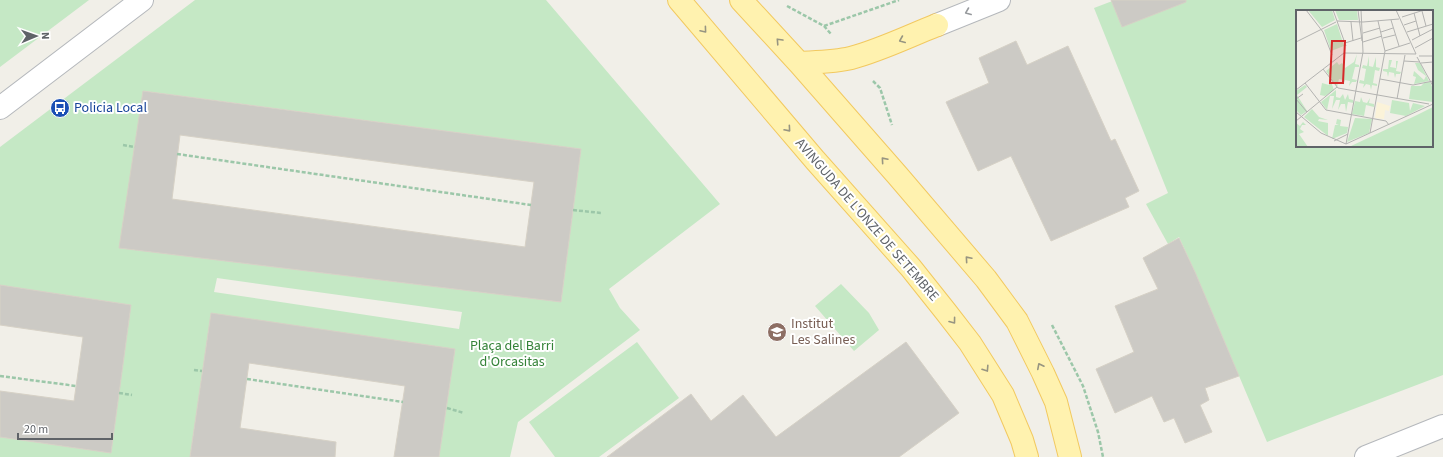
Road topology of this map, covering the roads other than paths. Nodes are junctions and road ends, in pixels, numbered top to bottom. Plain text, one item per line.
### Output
1 (142, 0) edge
2 (679, 0) edge
3 (741, 0) edge
4 (999, 0) edge
5 (937, 24) joint
6 (800, 63) junction
7 (0, 108) edge
8 (1003, 394) junction
9 (1056, 402) junction
10 (1443, 426) edge
11 (1028, 457) edge
12 (1040, 457) edge
13 (1070, 457) edge
14 (1082, 457) edge
15 (1366, 457) edge

1 - 7 street
2 -> 8 main road, AVINGUDA DE L'ONZE DE SETEMBRE
6 -> 3 main road
4 -> 5 street
5 -> 6 main road
9 -> 6 main road
8 - 11 main road, AVINGUDA DE L'ONZE DE SETEMBRE
8 - 12 main road
9 - 13 main road
9 - 14 main road
10 - 15 street

